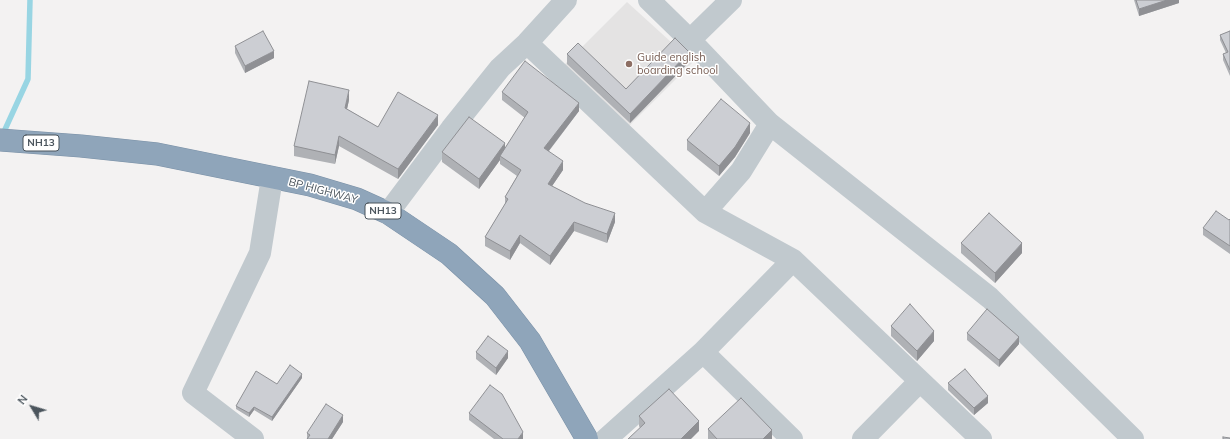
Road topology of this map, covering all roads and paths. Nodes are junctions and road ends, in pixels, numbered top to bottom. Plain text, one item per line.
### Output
1 (566, 0) edge
2 (649, 0) edge
3 (731, 0) edge
4 (690, 40) junction
5 (527, 43) junction
6 (770, 124) junction
7 (0, 140) edge
8 (272, 178) junction
9 (705, 212) junction
10 (388, 213) junction
11 (793, 260) junction
12 (703, 352) junction
13 (920, 381) junction
14 (253, 439) edge
15 (587, 439) edge
16 (606, 439) edge
17 (792, 439) edge
18 (863, 439) edge
19 (981, 439) edge
20 (1133, 439) edge

1 - 5 street
2 - 4 street
3 - 4 street
4 - 6 street
5 - 9 street
5 - 10 street
6 - 9 street
6 - 20 street
7 - 8 highway, BP HIGHWAY / NH13
8 - 10 highway, BP HIGHWAY / NH13
8 - 14 street
9 - 11 street
10 - 15 highway, BP HIGHWAY / NH13
11 - 12 street
11 - 13 street
12 - 16 street
12 - 17 street
13 - 18 street
13 - 19 street

